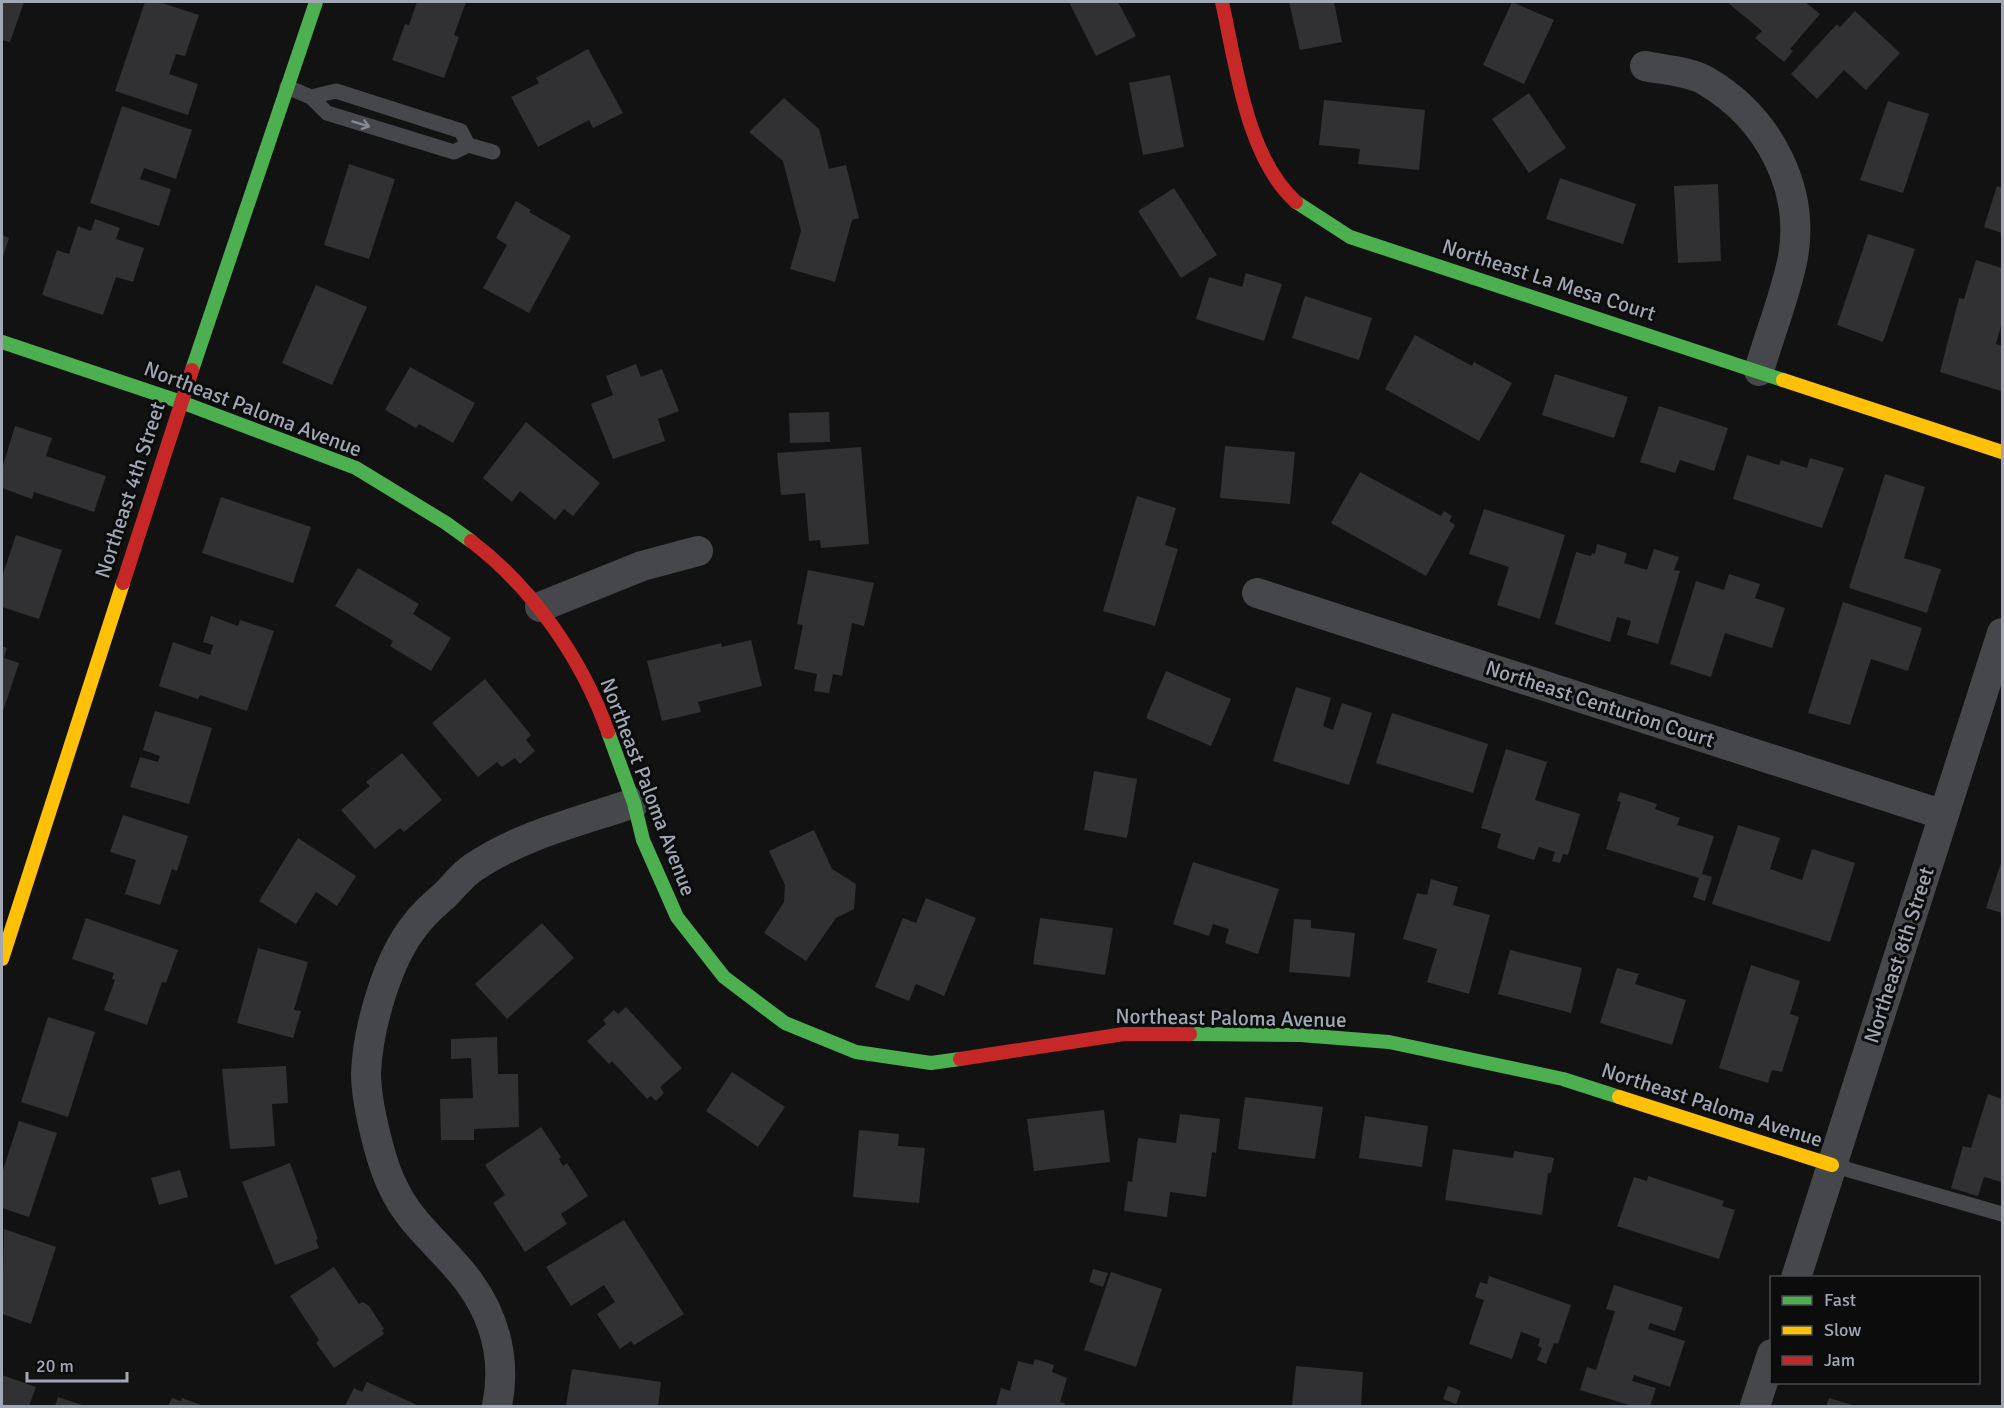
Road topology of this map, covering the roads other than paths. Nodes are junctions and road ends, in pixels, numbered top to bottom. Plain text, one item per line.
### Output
1 (316, 2) edge
2 (1222, 2) edge
3 (1645, 66) dead end
4 (287, 87) junction
5 (311, 97) junction
6 (468, 145) junction
7 (493, 152) dead end
8 (2, 342) edge
9 (1759, 372) junction
10 (181, 402) junction
11 (2002, 452) edge
12 (698, 551) dead end
13 (1257, 593) dead end
14 (540, 607) junction
15 (2002, 633) edge
16 (634, 803) junction
17 (1944, 815) junction
18 (2, 958) edge
19 (1832, 1166) junction
20 (2002, 1214) edge
21 (1797, 1276) edge
22 (1770, 1360) edge
23 (497, 1407) edge
24 (1755, 1407) edge

1 - 4 street, Northeast 4th Street
2 - 9 street, Northeast La Mesa Court
3 - 9 street
4 - 5 lane
4 - 10 street, Northeast 4th Street
5 -> 6 lane
5 - 6 lane
6 - 7 lane
8 - 10 street, Northeast Paloma Avenue
9 - 11 street, Northeast La Mesa Court
10 - 14 street, Northeast Paloma Avenue
10 - 18 street, Northeast 4th Street
12 - 14 street
13 - 17 street, Northeast Centurion Court
14 - 16 street, Northeast Paloma Avenue
15 - 17 street, Northeast 8th Street
16 - 19 street, Northeast Paloma Avenue
16 - 23 street
17 - 19 street, Northeast 8th Street
19 - 20 lane
19 - 21 street, Northeast 8th Street
22 - 24 street

